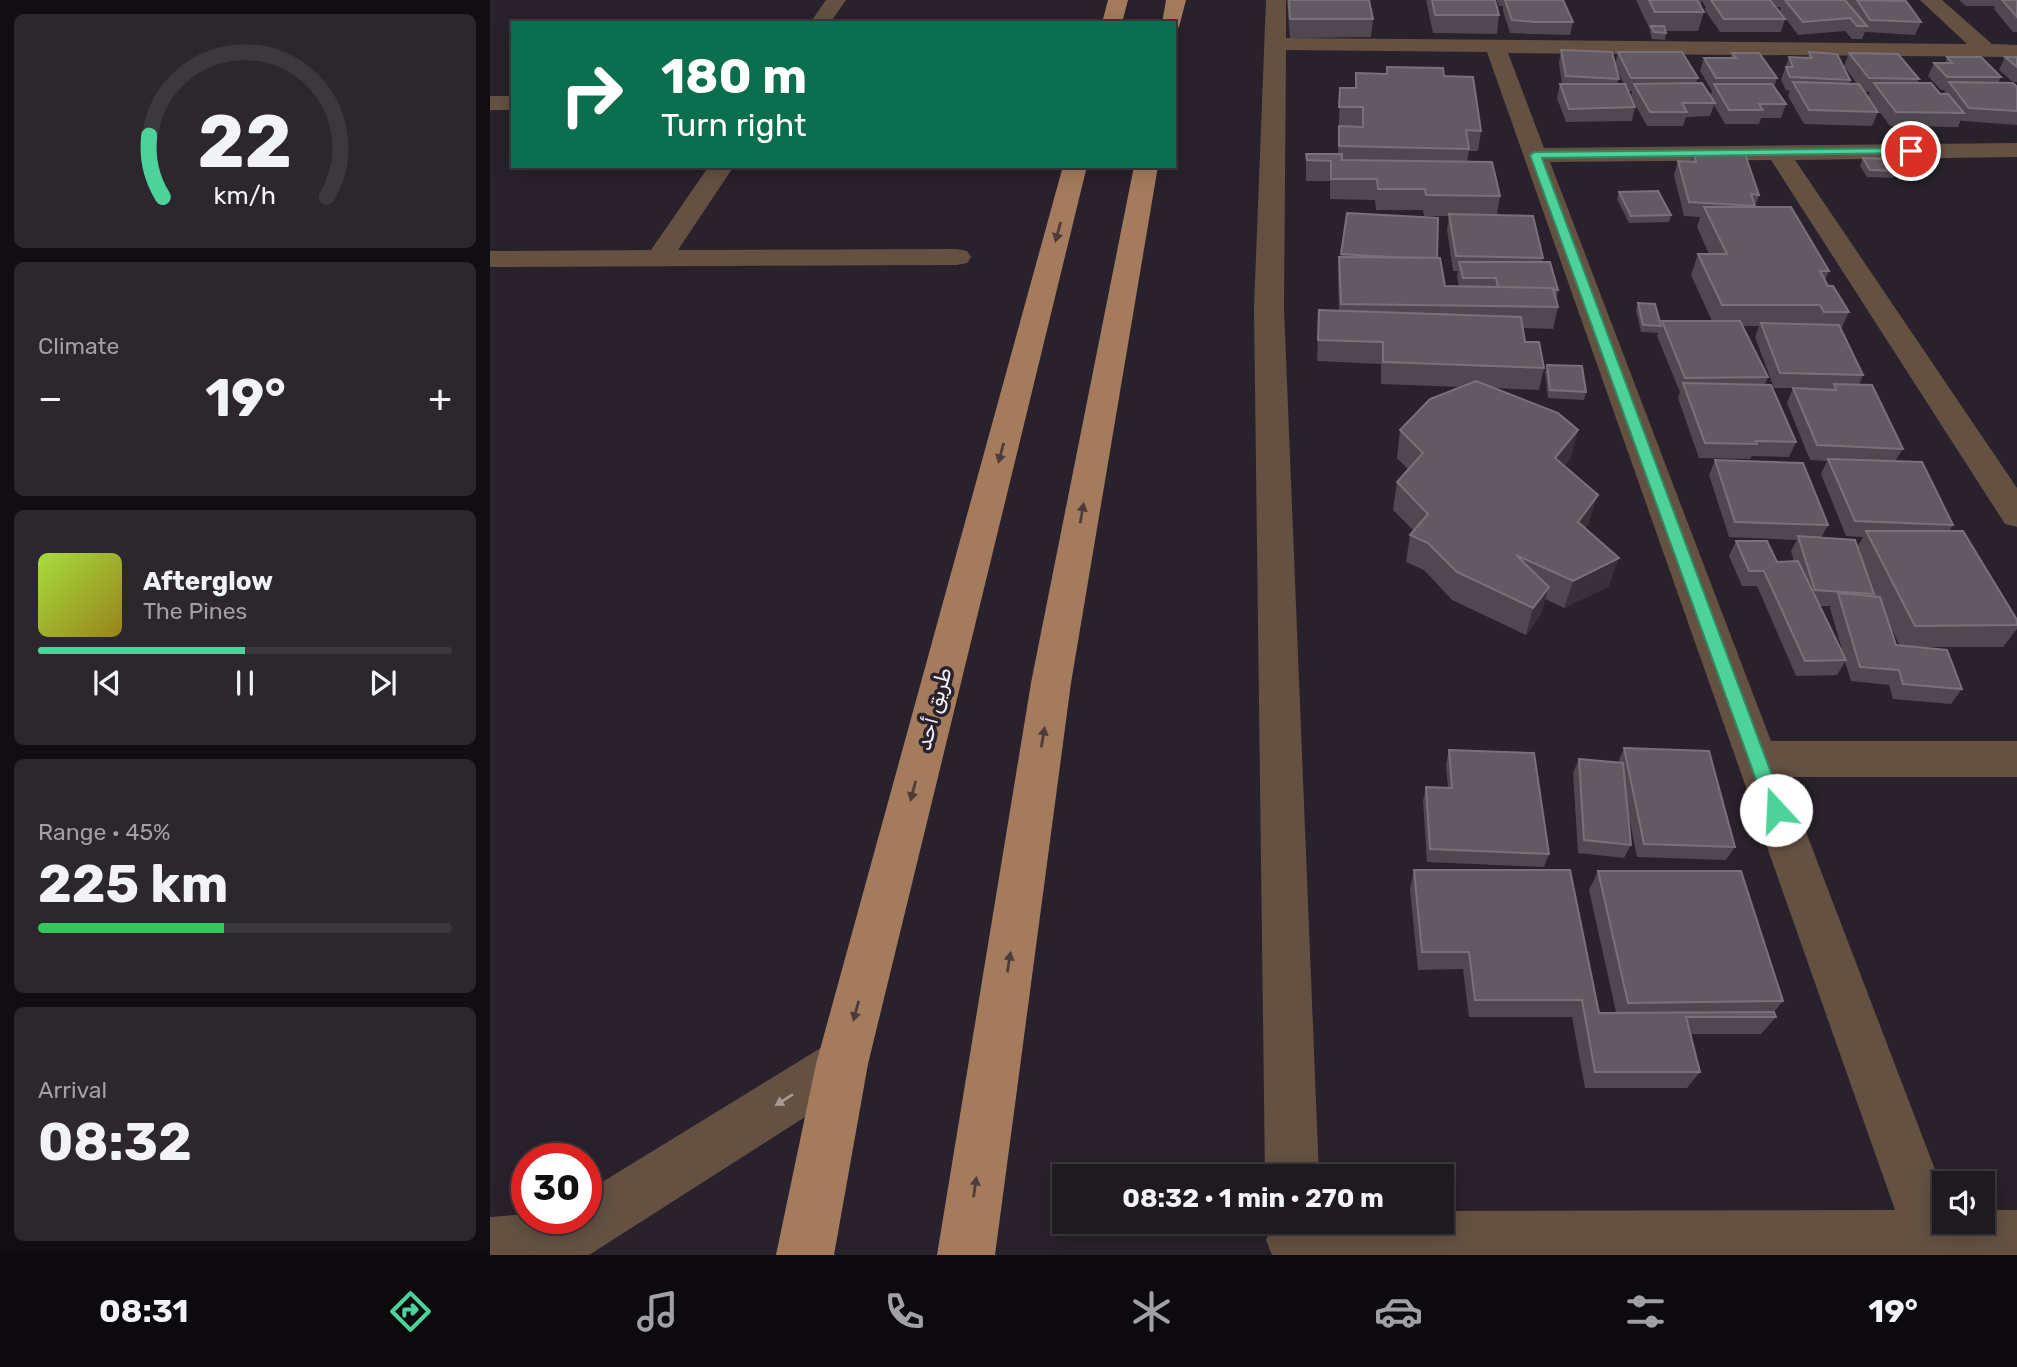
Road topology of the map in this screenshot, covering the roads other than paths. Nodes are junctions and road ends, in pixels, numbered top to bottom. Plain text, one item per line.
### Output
1 (836, 0) edge
2 (1118, 0) edge
3 (1176, 0) edge
4 (1276, 0) edge
5 (1930, 0) edge
6 (821, 21) edge
7 (1113, 21) edge
8 (1172, 21) edge
9 (1274, 44) junction
10 (1495, 46) junction
11 (1987, 51) junction
12 (2017, 51) edge
13 (490, 103) edge
14 (511, 103) edge
15 (2017, 150) edge
16 (1778, 152) junction
17 (1535, 155) junction
18 (721, 168) edge
19 (1074, 168) edge
20 (1146, 168) edge
21 (660, 257) junction
22 (957, 257) dead end
23 (490, 259) edge
24 (2013, 502) edge
25 (1758, 759) junction
26 (2017, 759) edge
27 (842, 1064) junction
28 (1292, 1164) edge
29 (1933, 1238) junction
30 (2017, 1238) edge
31 (1294, 1239) edge
32 (490, 1245) edge
33 (541, 1248) edge
34 (805, 1255) edge
35 (966, 1255) edge

1 - 6 street
2 - 7 main road
3 - 8 main road
4 - 9 street
5 - 11 street
9 - 10 street
9 - 28 street
10 - 11 street
10 - 17 street
11 - 12 street
13 - 14 street
15 - 16 street
16 - 17 street
16 - 24 street
17 - 25 street
18 - 21 street
19 -> 27 main road, طريق أحد
35 -> 20 main road
21 - 22 street
21 - 23 street
25 - 26 street
25 - 29 street
27 -> 33 street
27 - 34 main road, طريق أحد
29 - 30 street
29 - 31 street
32 - 33 street

